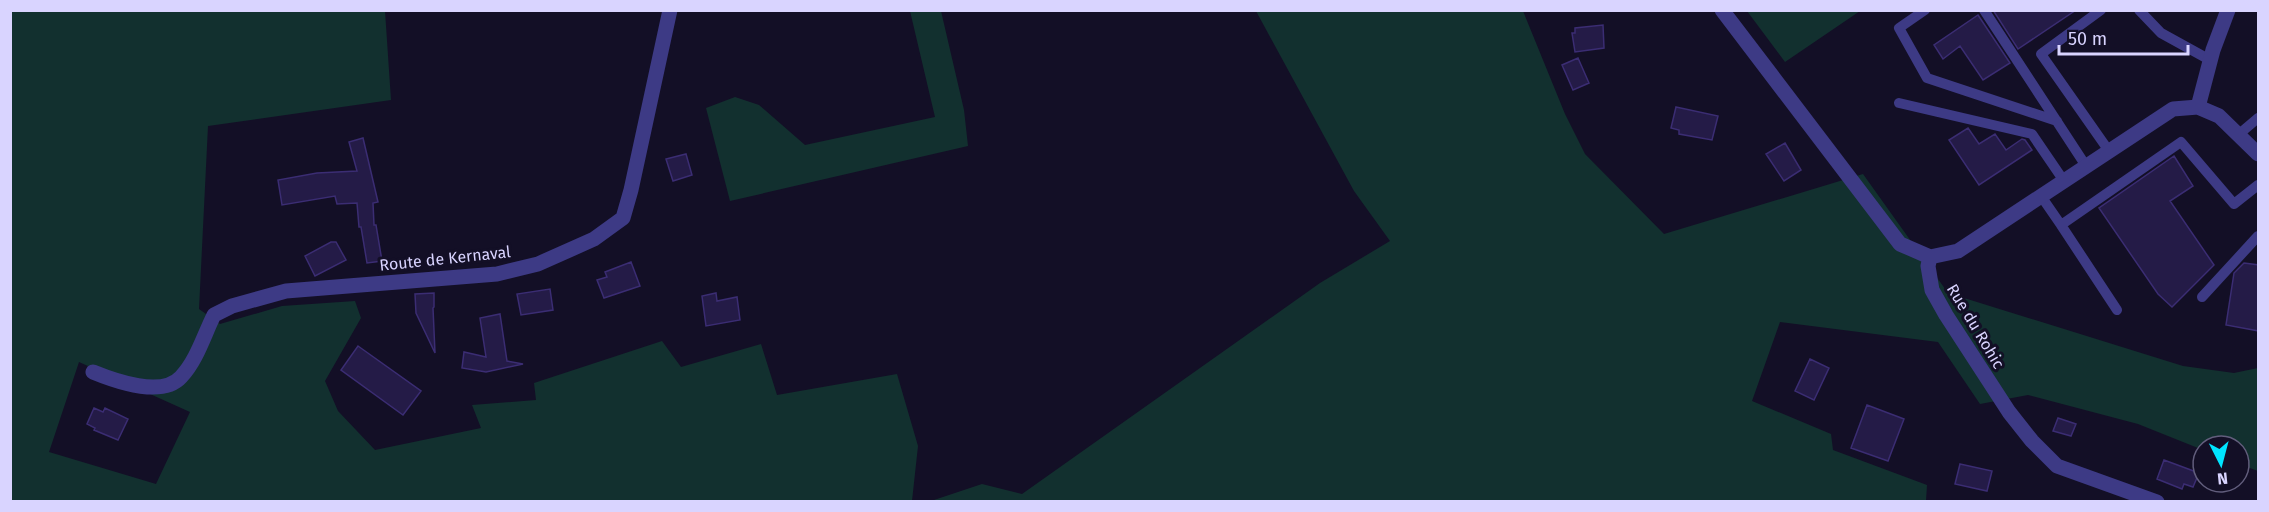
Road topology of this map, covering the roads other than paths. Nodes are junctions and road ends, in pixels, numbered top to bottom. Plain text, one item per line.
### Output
1 (670, 10) edge
2 (1722, 10) edge
3 (1925, 10) edge
4 (1984, 10) edge
5 (2101, 10) edge
6 (2139, 10) edge
7 (2228, 10) edge
8 (2210, 60) junction
9 (1899, 103) dead end
10 (2198, 107) junction
11 (2259, 118) edge
12 (2056, 121) junction
13 (2238, 135) junction
14 (2109, 151) junction
15 (2259, 154) edge
16 (2086, 166) junction
17 (2064, 181) junction
18 (2259, 185) edge
19 (2041, 196) junction
20 (2061, 225) junction
21 (2259, 236) edge
22 (1930, 257) junction
23 (2202, 297) dead end
24 (2117, 310) dead end
25 (93, 372) dead end
26 (2157, 501) edge

1 - 25 street, Route de Kernaval
2 - 22 street
3 - 12 lane
4 - 12 lane
5 - 14 lane
6 - 8 lane
7 - 8 street
8 - 10 street
9 - 17 lane
10 - 13 street
10 - 14 street
11 - 13 lane
12 - 16 lane
13 - 15 street
14 - 16 street
16 - 17 street
17 - 19 street
18 - 20 lane
19 - 20 lane
19 - 22 street
20 - 24 lane
21 - 23 lane
22 - 26 street, Rue du Rohic

